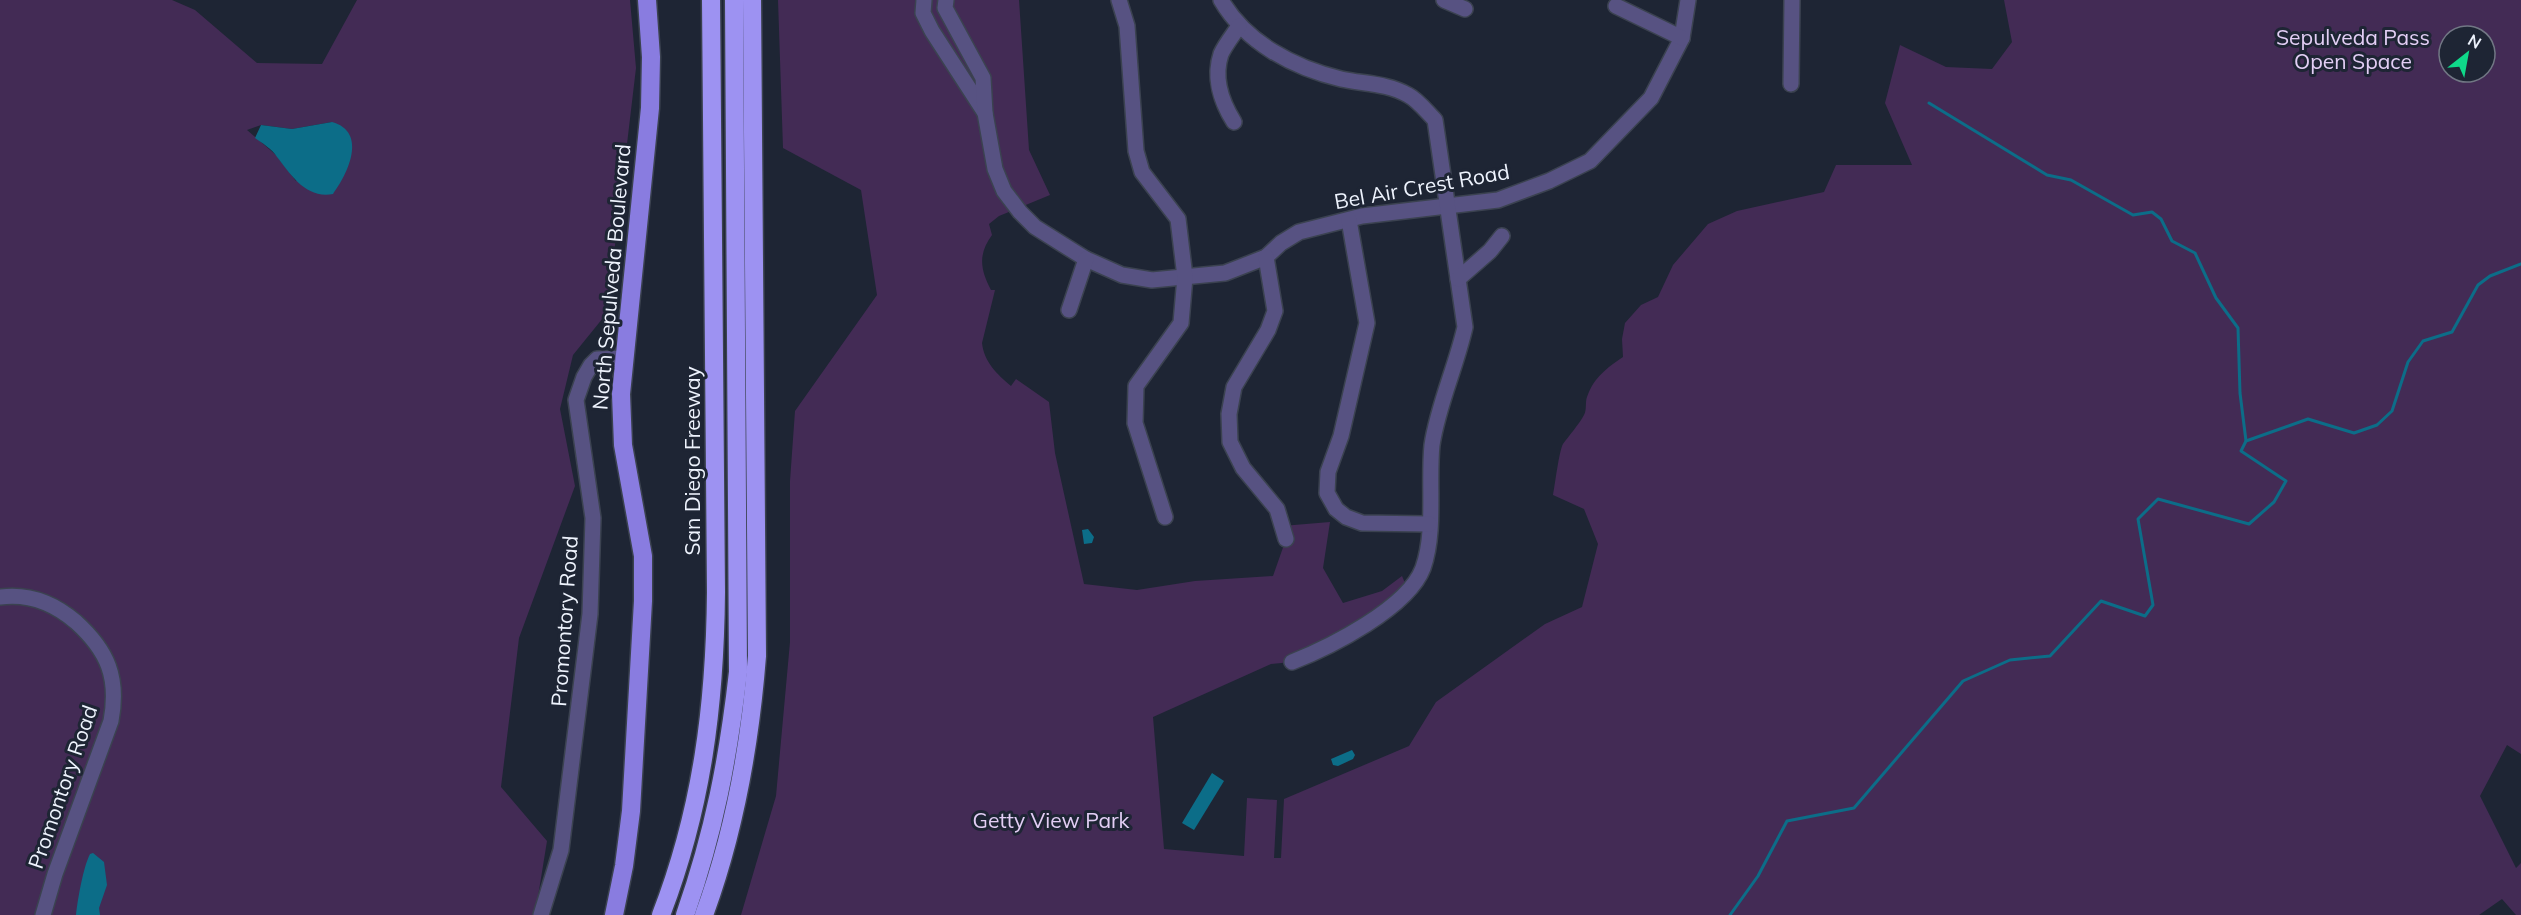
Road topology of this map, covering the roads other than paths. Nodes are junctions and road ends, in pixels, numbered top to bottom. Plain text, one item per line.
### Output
1 (646, 0) edge
2 (711, 0) edge
3 (722, 0) edge
4 (734, 0) edge
5 (752, 0) edge
6 (924, 0) edge
7 (946, 0) edge
8 (1119, 0) edge
9 (1221, 0) edge
10 (1444, 0) edge
11 (1688, 0) edge
12 (1792, 0) edge
13 (1616, 6) dead end
14 (1465, 9) dead end
15 (1239, 26) junction
16 (1682, 38) junction
17 (1791, 84) dead end
18 (985, 113) junction
19 (1234, 122) dead end
20 (1448, 205) junction
21 (1349, 220) junction
22 (1502, 236) dead end
23 (1266, 257) junction
24 (1086, 259) junction
25 (1185, 277) junction
26 (1458, 279) junction
27 (1069, 310) dead end
28 (623, 358) junction
29 (1165, 517) dead end
30 (1429, 524) junction
31 (1286, 538) dead end
32 (0, 597) edge
33 (1293, 662) dead end
34 (43, 915) edge
35 (541, 915) edge
36 (614, 915) edge
37 (661, 915) edge
38 (673, 915) edge
39 (685, 915) edge
40 (704, 915) edge

1 - 28 main road, North Sepulveda Boulevard
2 - 37 highway, San Diego Freeway
3 - 38 highway
4 - 39 highway
5 - 40 highway
6 - 18 street, Bel Air Crest Road
7 - 18 street, Bel Air Crest Road
8 - 25 street
9 - 15 street
10 - 14 street
11 - 16 street, Bel Air Crest Road
12 - 17 street
13 - 16 street
15 - 19 street
15 - 20 street
16 - 20 street, Bel Air Crest Road
18 - 24 street, Bel Air Crest Road
20 - 21 street, Bel Air Crest Road
20 - 26 street
21 - 23 street, Bel Air Crest Road
21 - 30 street
22 - 26 street
23 - 25 street, Bel Air Crest Road
23 - 31 street
24 - 25 street, Bel Air Crest Road
24 - 27 street
25 - 29 street
26 - 30 street
28 - 35 street, Promontory Road
28 - 36 main road, North Sepulveda Boulevard
30 - 33 street
32 - 34 street, Promontory Road

